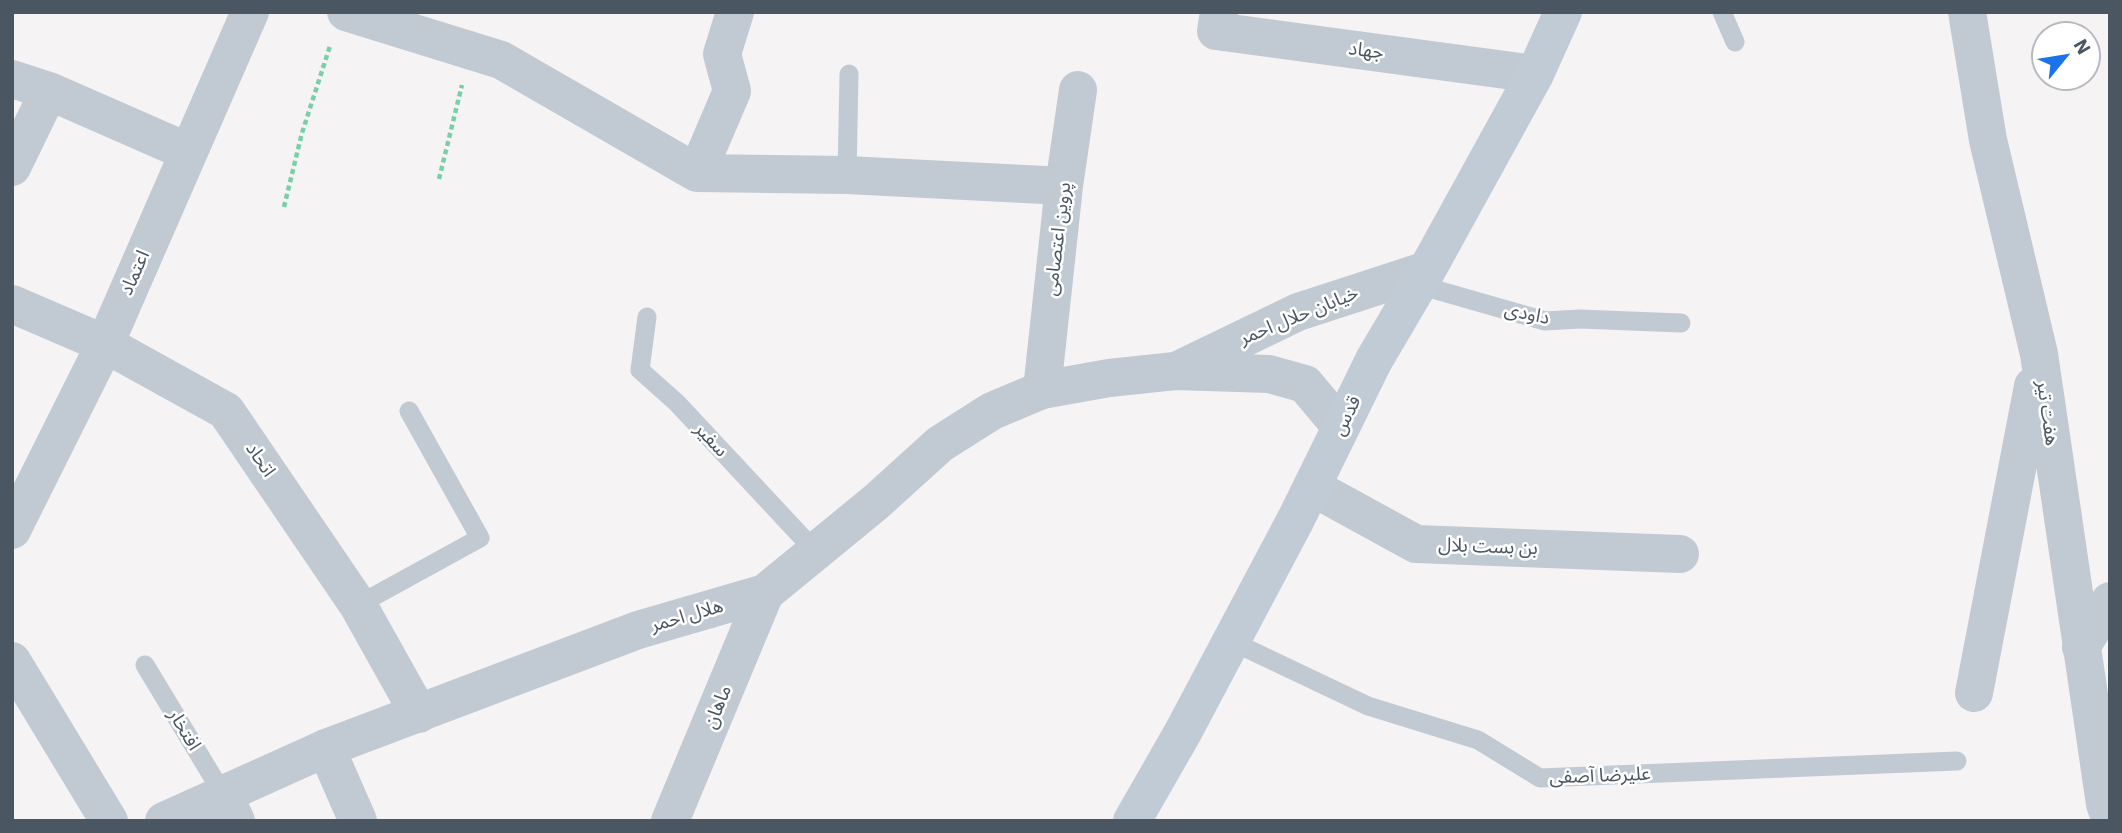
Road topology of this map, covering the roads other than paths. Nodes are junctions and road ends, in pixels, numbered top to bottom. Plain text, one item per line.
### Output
1 (250, 12) edge
2 (736, 12) edge
3 (1219, 12) edge
4 (1563, 12) edge
5 (1722, 12) edge
6 (1967, 12) edge
7 (340, 24) edge
8 (1735, 42) dead end
9 (849, 74) dead end
10 (1535, 74) junction
11 (12, 79) edge
12 (1079, 90) dead end
13 (49, 91) junction
14 (188, 152) junction
15 (12, 167) edge
16 (697, 173) junction
17 (846, 175) junction
18 (1064, 186) junction
19 (1423, 278) junction
20 (12, 304) edge
21 (647, 317) dead end
22 (1681, 323) dead end
23 (104, 344) junction
24 (2039, 354) junction
25 (1175, 371) junction
26 (1042, 390) junction
27 (409, 411) dead end
28 (1341, 427) junction
29 (1312, 486) junction
30 (12, 530) edge
31 (816, 552) junction
32 (1680, 554) dead end
33 (765, 593) junction
34 (2110, 601) edge
35 (358, 605) junction
36 (1231, 641) junction
37 (2081, 647) junction
38 (12, 661) edge
39 (145, 665) dead end
40 (1974, 693) dead end
41 (419, 714) junction
42 (326, 748) junction
43 (1957, 761) dead end
44 (230, 807) edge
45 (2110, 818) edge
46 (109, 821) edge
47 (164, 821) edge
48 (358, 821) edge
49 (670, 821) edge
50 (1132, 821) edge

1 - 14 street, اعتماد
2 - 16 street
3 - 10 street, جهاد
4 - 10 main road, قدس
5 - 8 lane
6 - 24 street, هفت تیر
7 - 16 street
9 - 17 lane
10 - 19 main road, قدس
11 - 13 street
12 - 18 street, پروین اعتصامی
13 - 14 street
13 - 15 street
14 - 23 street, اعتماد
16 - 17 street
17 - 18 street
18 - 26 street, پروین اعتصامی
19 - 22 lane, داودی
19 - 25 street, خیابان حلال احمر
19 - 28 main road, قدس
20 - 23 street, اتحاد
21 - 31 lane, سفیر
23 - 30 street, اعتماد
23 - 35 street, اتحاد
24 - 37 street, هفت تیر
24 - 40 street
25 - 26 street, هلال احمر
25 - 28 street
26 - 31 street, هلال احمر
27 - 35 lane
28 - 29 main road, قدس
29 - 32 street, بن بست بلال
29 - 36 main road, قدس
31 - 33 street, هلال احمر
33 - 41 street, هلال احمر
33 - 49 street, ماهان
34 - 37 street
35 - 41 street, اتحاد
36 - 43 lane, علیرضا آصفی
36 - 50 main road, قدس
37 - 45 street, هفت تیر
38 - 46 street
39 - 44 lane, افتخار
41 - 42 street, هلال احمر
42 - 44 street, هلال احمر
42 - 48 street
44 - 47 street, هلال احمر

